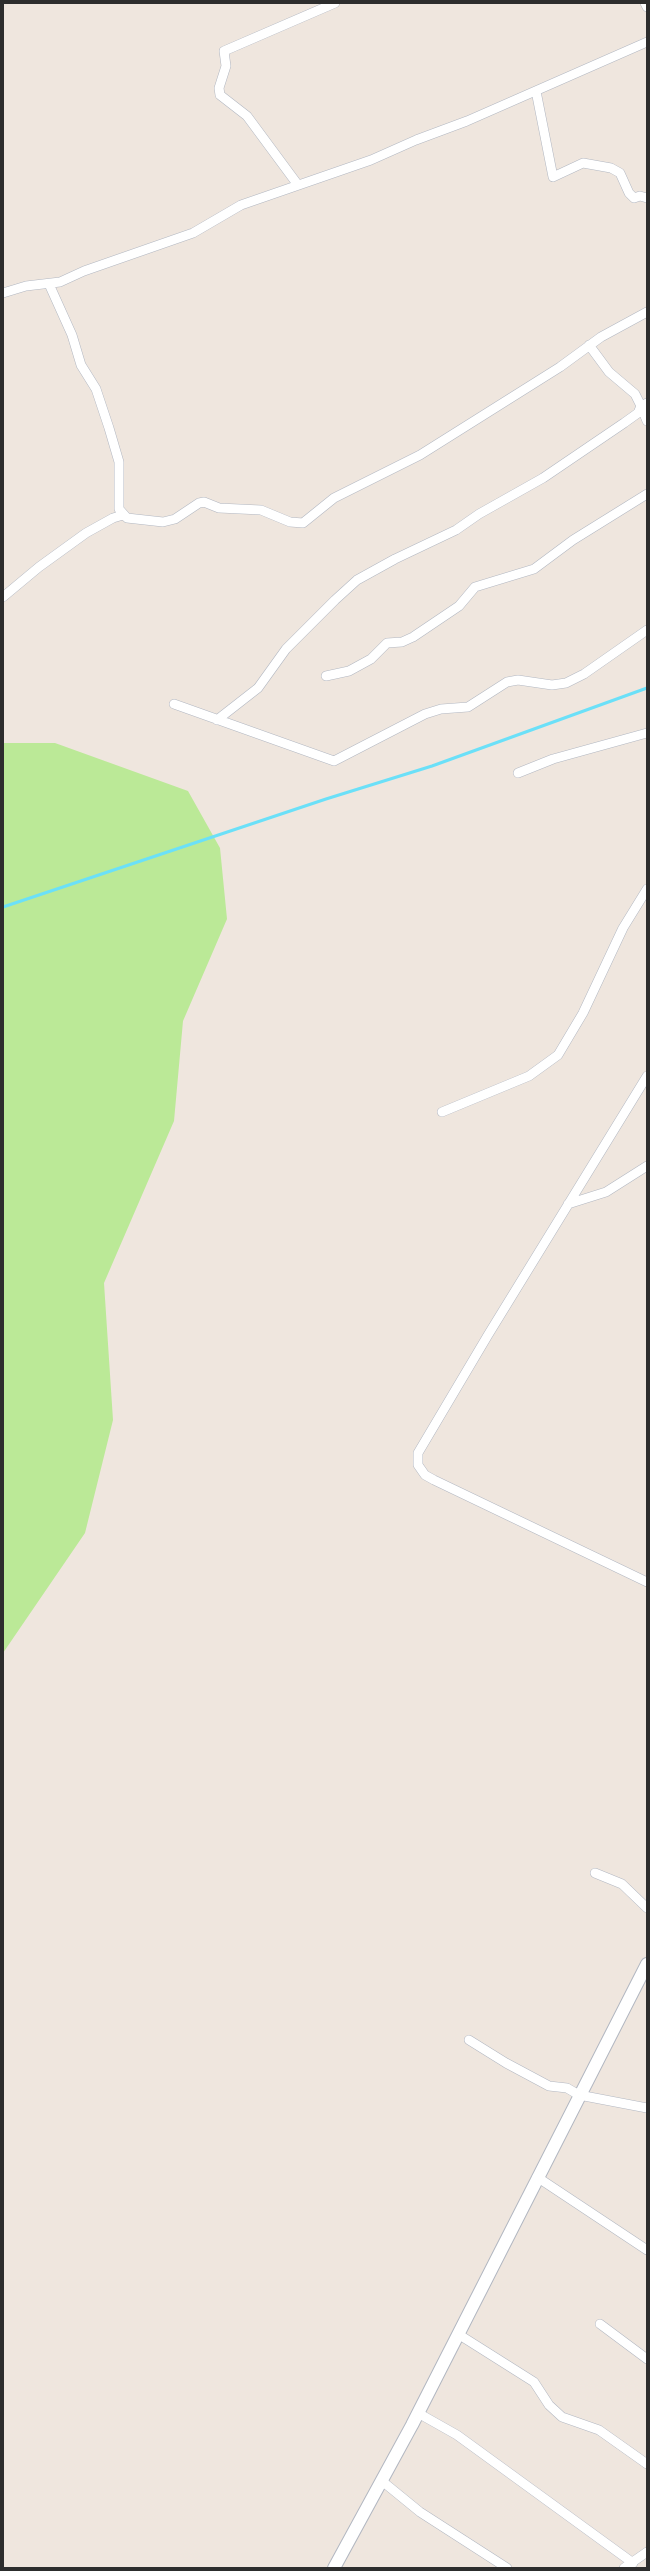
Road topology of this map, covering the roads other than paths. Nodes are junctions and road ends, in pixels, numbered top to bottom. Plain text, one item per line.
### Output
1 (335, 3) edge
2 (645, 3) edge
3 (647, 7) edge
4 (647, 42) edge
5 (536, 91) junction
6 (298, 185) junction
7 (647, 198) edge
8 (49, 284) junction
9 (3, 294) edge
10 (647, 312) edge
11 (590, 346) junction
12 (644, 404) edge
13 (647, 421) edge
14 (647, 494) edge
15 (123, 515) junction
16 (3, 597) edge
17 (647, 630) edge
18 (326, 676) dead end
19 (174, 704) dead end
20 (217, 720) junction
21 (647, 734) edge
22 (518, 773) dead end
23 (647, 889) edge
24 (647, 1076) edge
25 (442, 1112) dead end
26 (647, 1166) edge
27 (568, 1204) junction
28 (647, 1582) edge
29 (595, 1873) dead end
30 (647, 1908) edge
31 (647, 1964) edge
32 (469, 2040) dead end
33 (579, 2095) junction
34 (647, 2108) edge
35 (537, 2177) junction
36 (647, 2250) edge
37 (600, 2324) dead end
38 (458, 2334) junction
39 (647, 2359) edge
40 (418, 2413) junction
41 (647, 2464) edge
42 (382, 2481) junction
43 (647, 2552) edge
44 (633, 2563) junction
45 (334, 2568) edge
46 (507, 2568) edge
47 (624, 2568) edge

1 - 6 street
2 - 3 street
4 - 5 street
5 - 6 street
5 - 7 street
6 - 8 street
8 - 9 street
8 - 15 street
10 - 11 street
11 - 12 street
11 - 15 street
12 - 13 street
12 - 20 street
14 - 18 street
15 - 16 street
17 - 20 street
19 - 20 street
21 - 22 street
23 - 25 street
24 - 27 street
26 - 27 street
27 - 28 street
29 - 30 street
31 - 33 street
32 - 33 street
33 - 34 street
33 - 35 street
35 - 36 street
35 - 38 street
37 - 39 street
38 - 40 street
38 - 41 street
40 - 42 street
40 - 44 street
42 - 45 street
42 - 46 street
43 - 44 street
44 - 47 street

